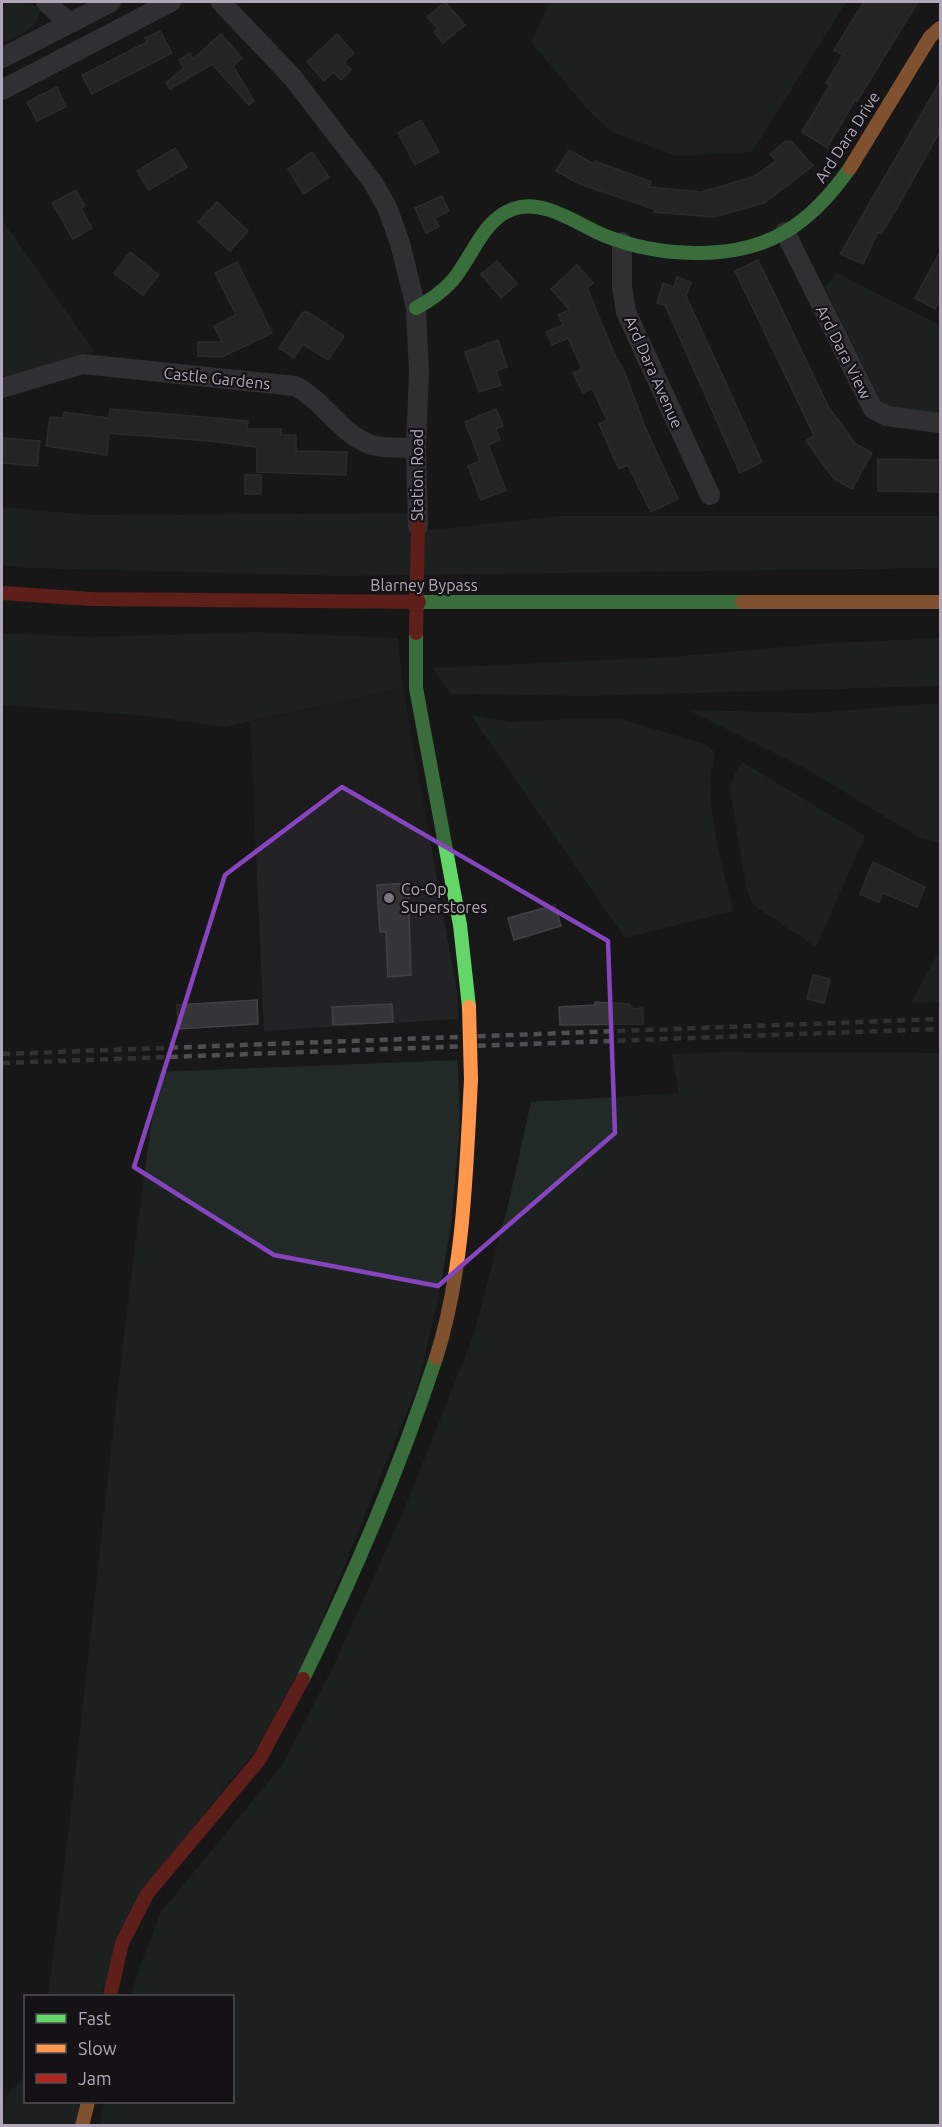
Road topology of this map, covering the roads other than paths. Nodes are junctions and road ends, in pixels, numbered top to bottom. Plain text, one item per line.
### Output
1 (46, 2) edge
2 (111, 2) edge
3 (171, 2) edge
4 (221, 2) edge
5 (68, 22) junction
6 (940, 28) edge
7 (2, 58) edge
8 (2, 90) edge
9 (785, 232) junction
10 (622, 242) junction
11 (416, 308) junction
12 (2, 388) edge
13 (940, 423) edge
14 (416, 448) junction
15 (711, 495) dead end
16 (417, 526) joint
17 (2, 593) edge
18 (940, 602) edge
19 (110, 1995) edge
20 (88, 2103) edge
21 (82, 2126) edge

1 - 5 street
2 - 5 street
3 - 8 street
4 - 11 street, Station Road
5 - 7 street
6 - 9 main road, Ard Dara Drive
9 - 10 main road, Ard Dara Drive
9 - 13 street, Ard Dara View
10 - 11 main road, Ard Dara Drive
10 - 15 street, Ard Dara Avenue
11 - 14 street, Station Road
12 - 14 street, Castle Gardens
14 - 16 street, Station Road
16 - 19 main road, Station Road, bridge
17 - 18 main road, Blarney Bypass
20 - 21 main road

